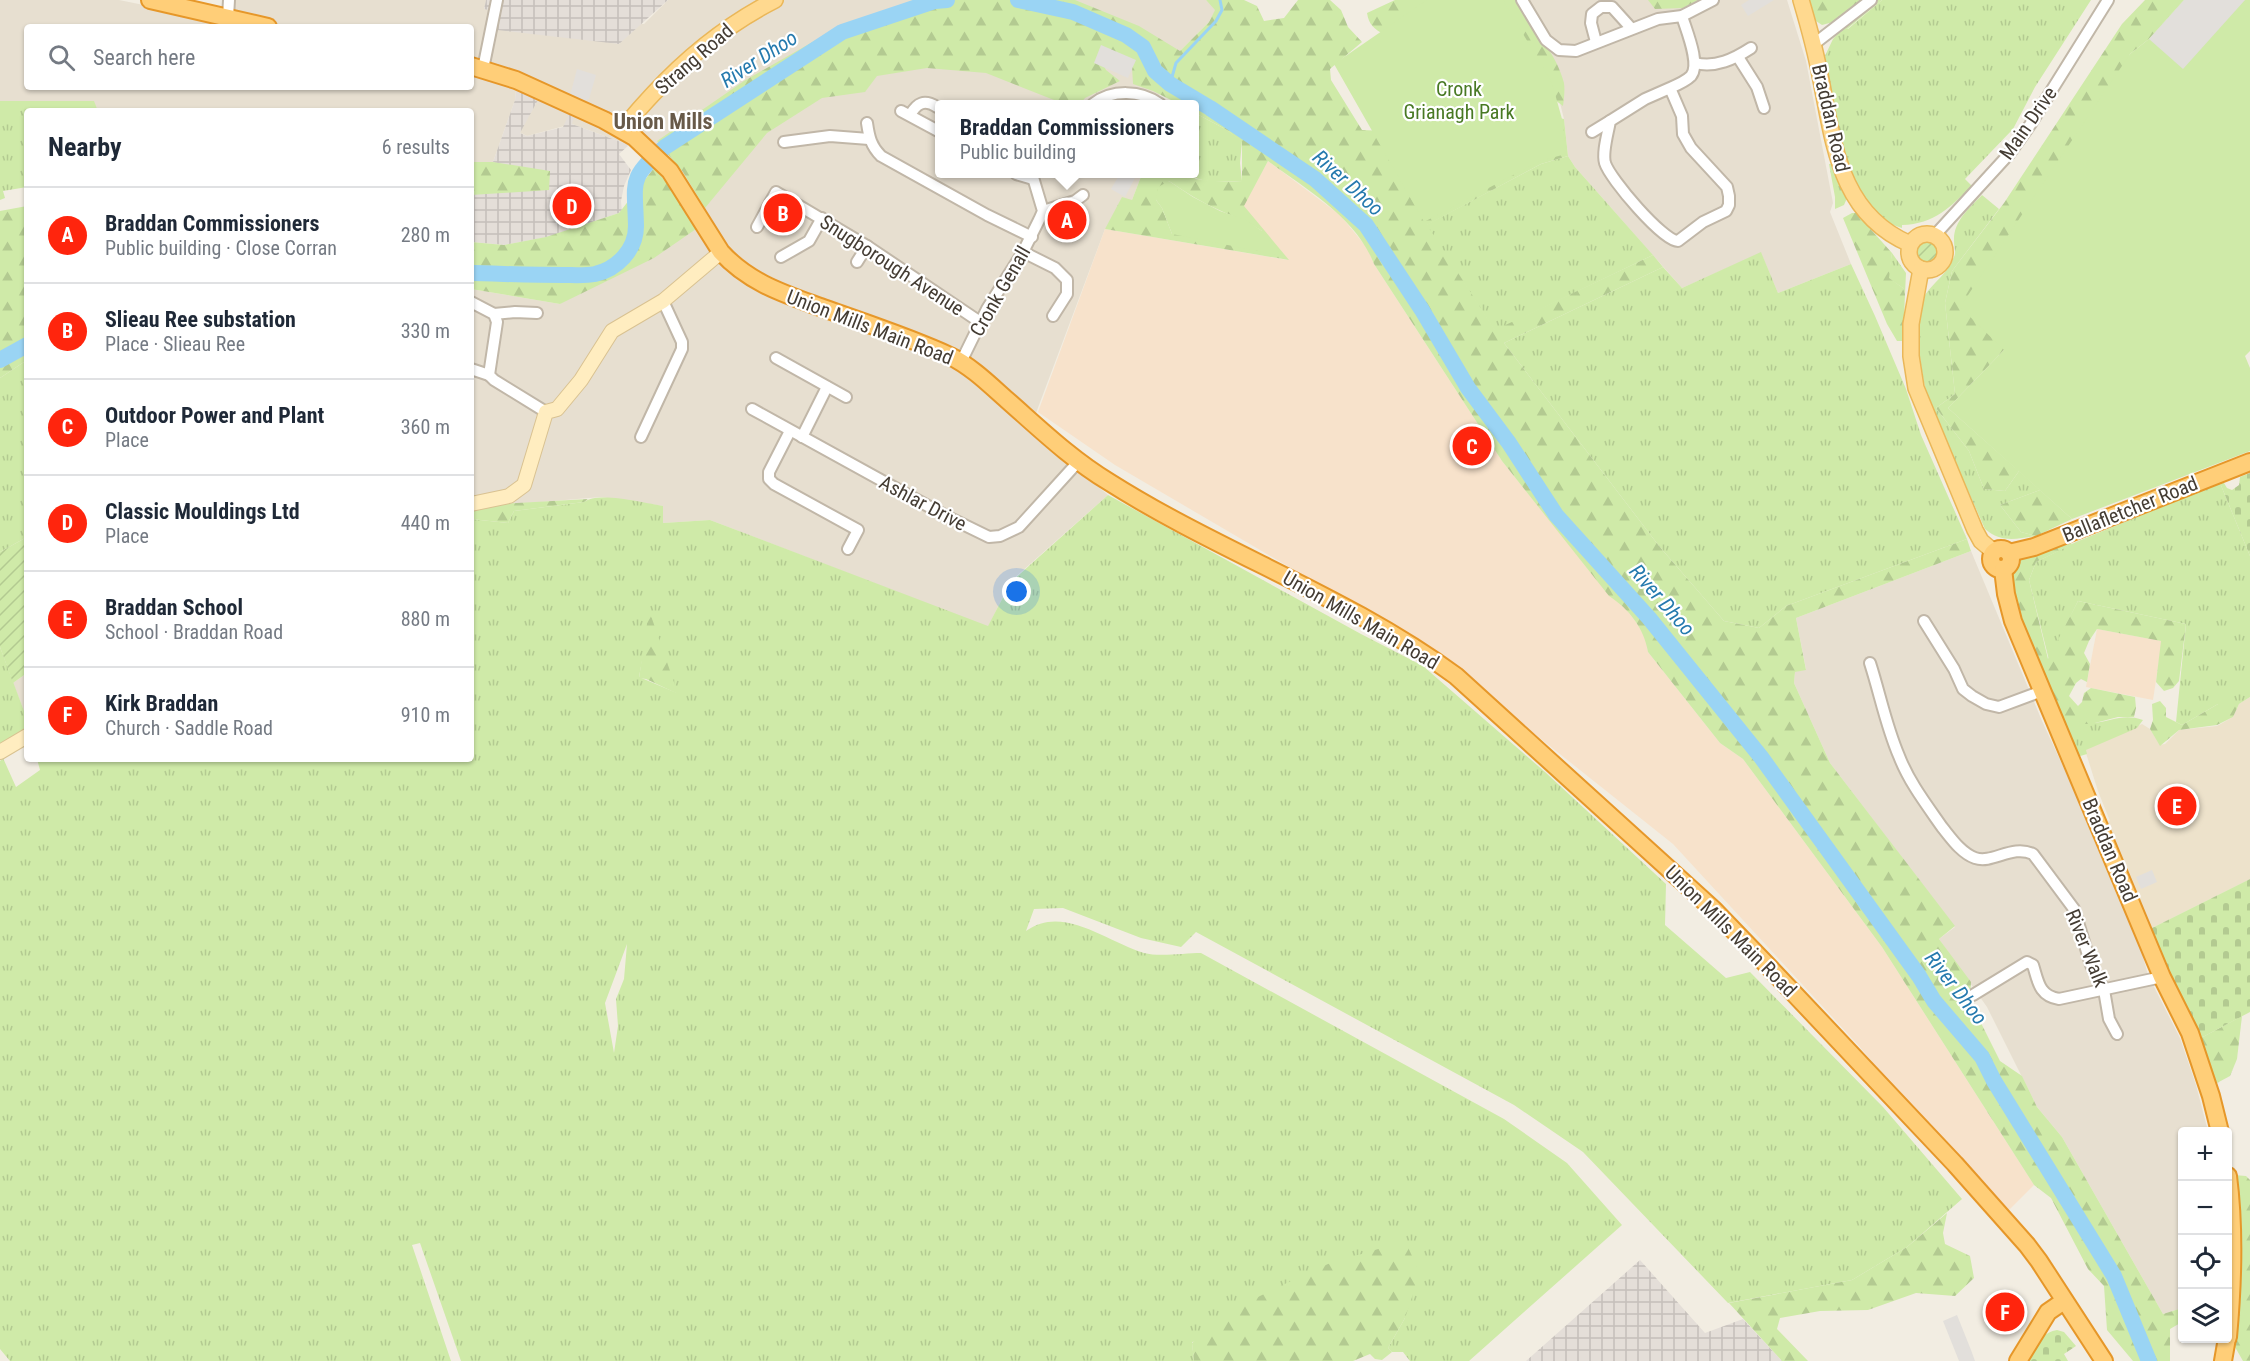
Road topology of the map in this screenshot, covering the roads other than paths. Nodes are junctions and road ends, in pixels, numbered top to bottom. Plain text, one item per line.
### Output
1 (150, 0) edge
2 (497, 0) edge
3 (775, 0) edge
4 (1522, 0) edge
5 (1713, 0) edge
6 (1801, 0) edge
7 (1871, 0) edge
8 (2108, 0) edge
9 (228, 8) edge
10 (1682, 16) junction
11 (262, 24) edge
12 (1631, 28) junction
13 (1596, 42) junction
14 (1814, 44) junction
15 (1751, 48) dead end
16 (1738, 57) junction
17 (1695, 63) junction
18 (477, 68) edge
19 (1670, 88) junction
20 (1099, 100) edge
21 (1153, 100) edge
22 (935, 105) edge
23 (1764, 108) dead end
24 (1610, 121) junction
25 (867, 123) dead end
26 (935, 130) edge
27 (1592, 132) dead end
28 (628, 133) junction
29 (869, 139) junction
30 (784, 142) dead end
31 (1033, 178) edge
32 (1083, 195) dead end
33 (1041, 215) junction
34 (822, 218) junction
35 (757, 227) dead end
36 (1935, 235) junction
37 (1032, 237) junction
38 (1910, 244) junction
39 (867, 246) junction
40 (721, 252) junction
41 (1023, 252) junction
42 (781, 257) dead end
43 (857, 262) dead end
44 (1920, 269) junction
45 (663, 301) junction
46 (474, 304) edge
47 (537, 313) dead end
48 (494, 314) junction
49 (1053, 316) dead end
50 (980, 322) junction
51 (776, 358) dead end
52 (961, 362) junction
53 (474, 370) edge
54 (489, 375) junction
55 (827, 387) junction
56 (846, 397) dead end
57 (752, 410) dead end
58 (546, 412) junction
59 (790, 431) junction
60 (640, 437) dead end
61 (802, 437) junction
62 (1078, 462) junction
63 (2250, 462) edge
64 (474, 503) edge
65 (848, 549) dead end
66 (2002, 558) junction
67 (1924, 621) dead end
68 (1870, 663) dead end
69 (2042, 691) junction
70 (24, 738) edge
71 (0, 752) edge
72 (2162, 977) junction
73 (2104, 990) junction
74 (1974, 995) dead end
75 (2117, 1034) dead end
76 (2219, 1127) edge
77 (2229, 1181) edge
78 (2232, 1296) edge
79 (2064, 1301) junction
80 (2226, 1343) edge
81 (2018, 1361) edge
82 (2104, 1361) edge
83 (2223, 1361) edge

1 - 9 highway
2 - 18 street
3 - 28 main road, Strang Road
4 - 13 street
5 - 10 street
6 - 14 main road, Braddan Road
7 - 14 street
8 - 36 street, Main Drive
9 - 11 highway
10 - 12 street
10 - 17 street
12 - 13 street
12 - 13 street
14 - 38 main road, Braddan Road
15 - 16 street
16 - 17 street
16 - 23 street
17 - 19 street
18 - 28 highway, Union Mills Main Road
19 - 24 street
19 - 24 street
20 - 21 street
22 - 26 street
24 - 27 street
25 - 29 street
28 - 40 highway, Union Mills Main Road
29 - 30 street
29 - 37 street
31 - 33 street
32 - 33 street
33 - 37 street, Cronk Genall
34 - 35 street, Snugborough Avenue
34 - 39 street, Snugborough Avenue
34 - 42 street
36 - 38 main road
36 - 44 main road
37 - 41 street, Cronk Genall
38 - 44 main road
39 - 43 street
39 - 50 street, Snugborough Avenue
40 - 45 main road
40 - 52 highway, Union Mills Main Road
41 - 49 street
41 - 50 street, Cronk Genall
44 - 66 main road
45 - 58 main road
45 - 60 street
46 - 48 street
47 - 48 street
48 - 54 street
50 - 52 street, Cronk Genall
51 - 55 street
52 - 62 highway, Union Mills Main Road
53 - 54 street
54 - 58 street
55 - 56 street
55 - 61 street
57 - 59 street, Ashlar Drive
58 - 64 main road
59 - 61 street, Ashlar Drive
59 - 65 street
61 - 62 street, Ashlar Drive
62 - 79 highway, Union Mills Main Road
63 - 66 highway, Ballafletcher Road
66 - 69 highway, Braddan Road
67 - 69 street
68 - 73 street, River Walk
69 - 72 highway, Braddan Road
70 - 71 main road
72 - 73 street
72 - 76 highway, Braddan Road
73 - 74 street
73 - 75 street, River Walk
77 - 78 highway
79 - 81 highway
79 - 82 highway, Union Mills Main Road
80 - 83 highway

